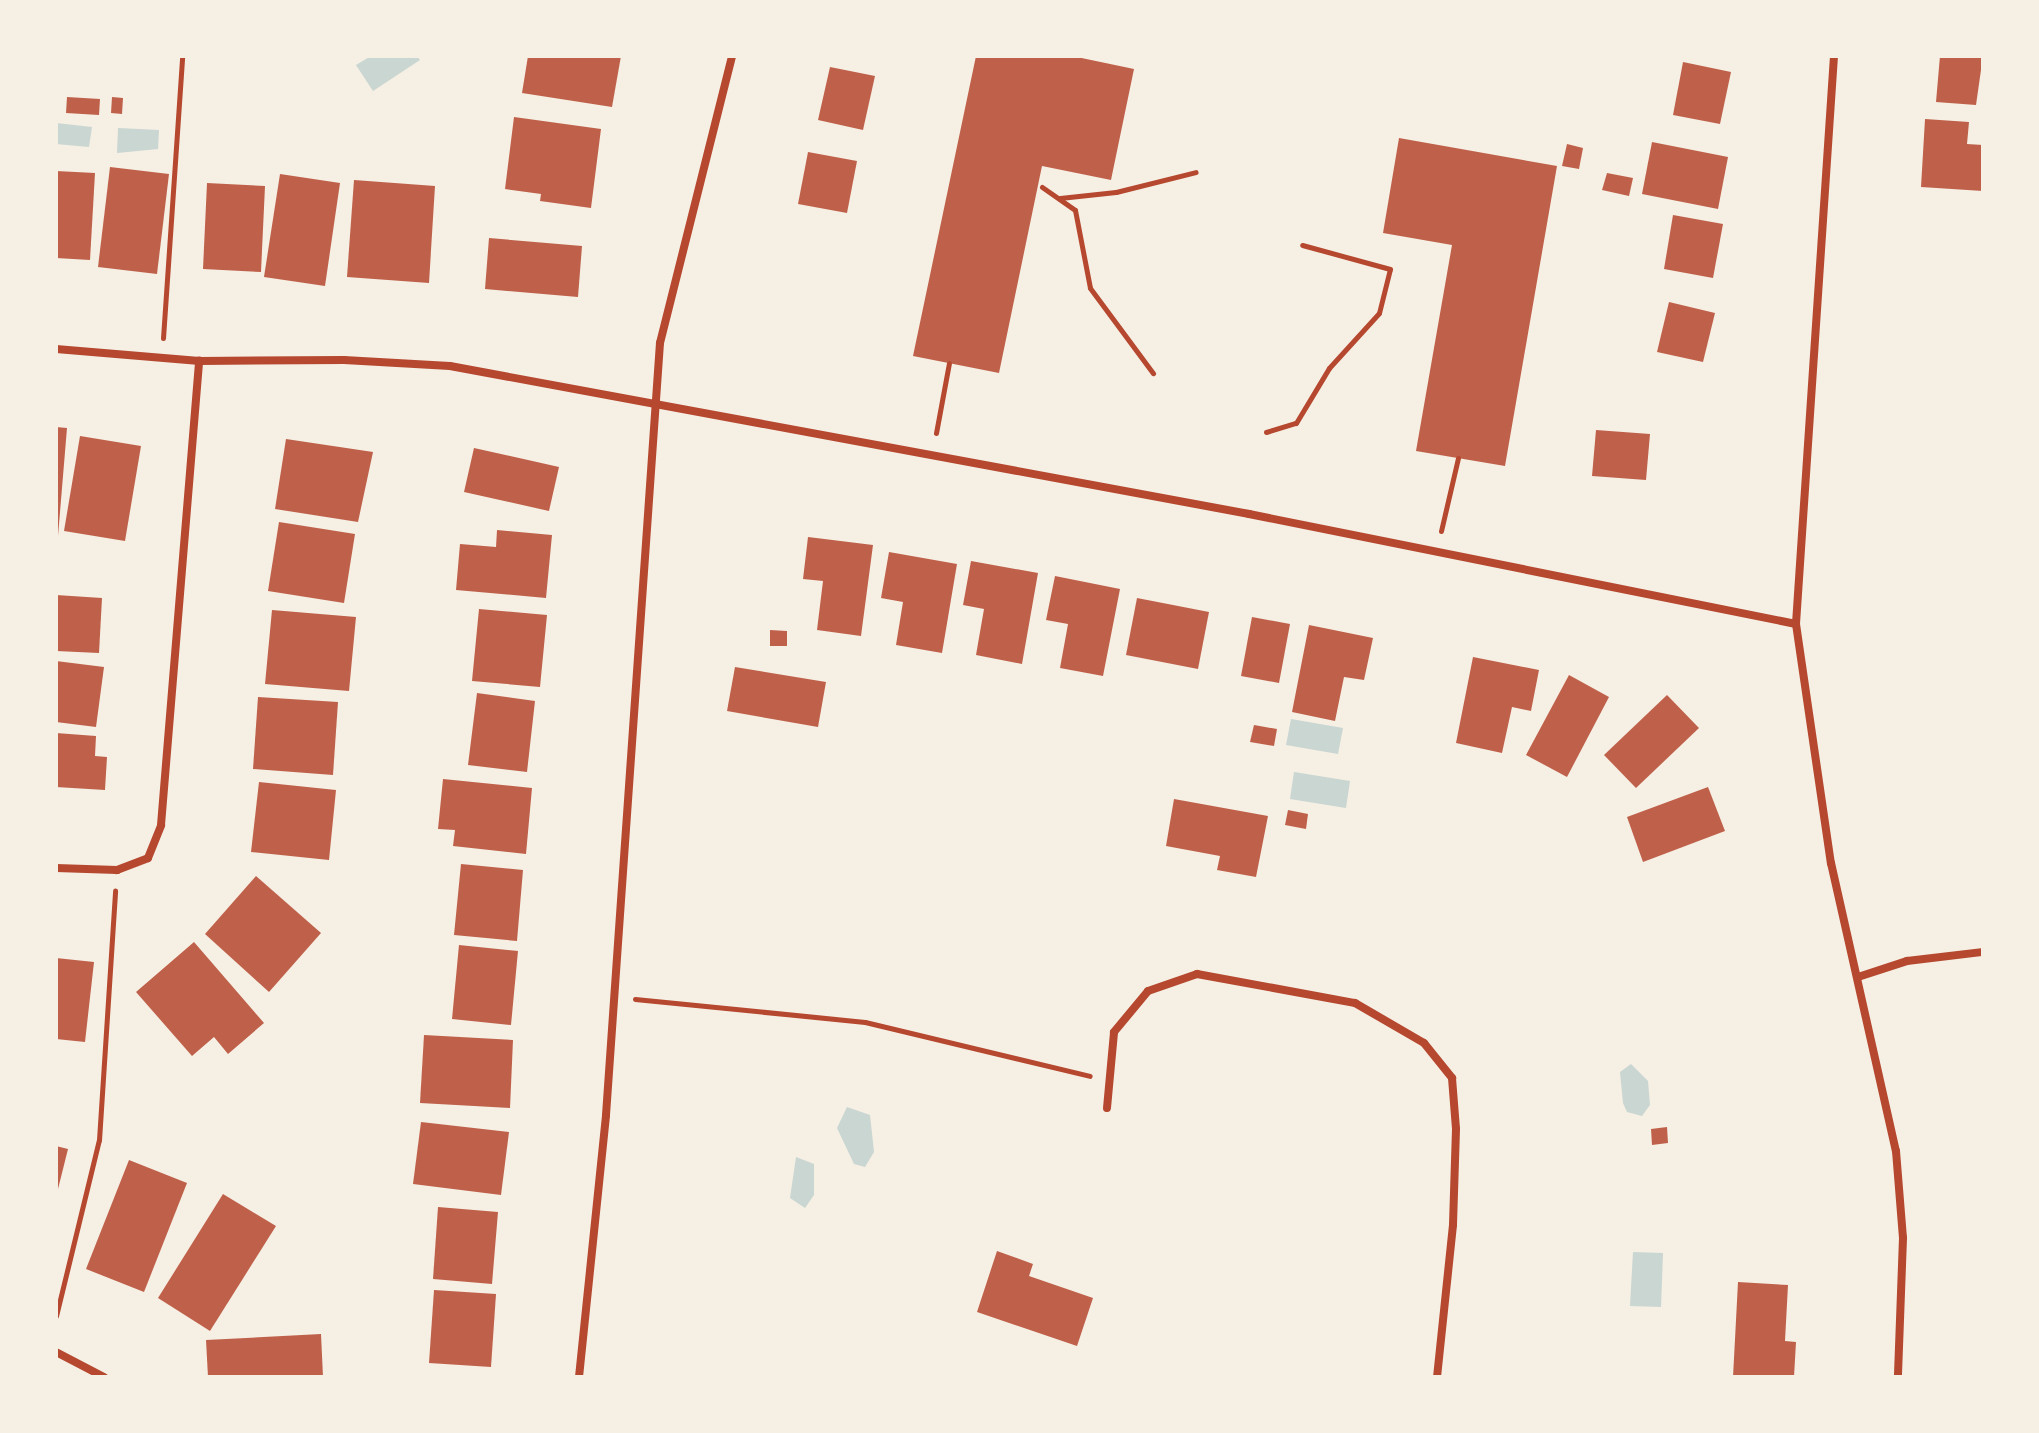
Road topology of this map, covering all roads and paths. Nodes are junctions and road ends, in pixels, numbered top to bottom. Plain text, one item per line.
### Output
1 (182, 56) edge
2 (732, 56) edge
3 (1834, 56) edge
4 (1196, 172) dead end
5 (1042, 187) dead end
6 (1059, 198) junction
7 (1302, 245) dead end
8 (56, 349) edge
9 (162, 358) junction
10 (199, 361) junction
11 (949, 363) dead end
12 (1153, 373) dead end
13 (655, 401) junction
14 (1266, 432) dead end
15 (932, 454) junction
16 (1458, 458) dead end
17 (1437, 552) junction
18 (1796, 624) junction
19 (56, 868) edge
20 (117, 870) junction
21 (1983, 952) edge
22 (1858, 977) junction
23 (614, 997) junction
24 (1109, 1080) junction
25 (1107, 1108) dead end
26 (56, 1316) edge
27 (56, 1352) edge
28 (104, 1377) edge
29 (579, 1377) edge
30 (1437, 1377) edge
31 (1898, 1377) edge

1 - 9 path
2 - 13 street
3 - 18 street
4 - 6 path
5 - 6 path
6 - 12 path
7 - 14 path
8 - 9 street
9 - 10 street
10 - 13 street
10 - 20 street
11 - 15 path
13 - 15 street
13 - 23 street
15 - 17 street
16 - 17 path
17 - 18 street
18 - 22 street
19 - 20 street
20 - 26 path
21 - 22 street
22 - 31 street
23 - 24 path
23 - 29 street
24 - 25 street
24 - 30 street
27 - 28 street

